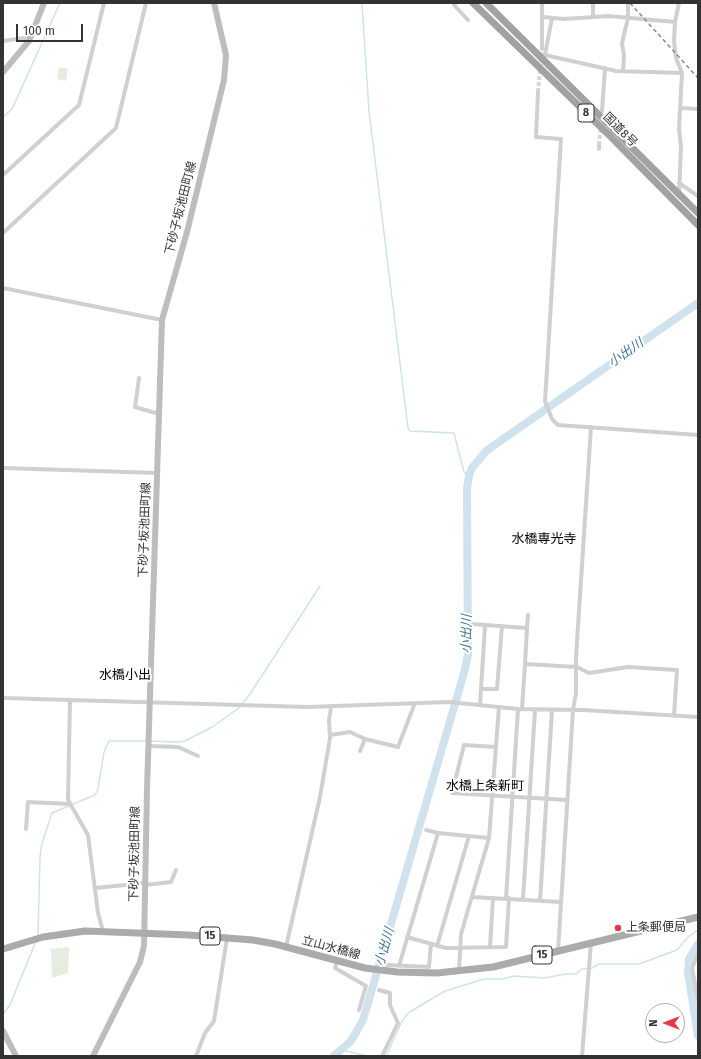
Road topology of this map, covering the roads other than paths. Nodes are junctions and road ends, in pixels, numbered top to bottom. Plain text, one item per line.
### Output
1 (44, 3) edge
2 (104, 3) edge
3 (146, 3) edge
4 (214, 3) edge
5 (456, 3) edge
6 (472, 3) edge
7 (486, 3) edge
8 (542, 3) edge
9 (593, 3) edge
10 (628, 3) edge
11 (679, 3) edge
12 (593, 16) junction
13 (543, 17) junction
14 (552, 18) junction
15 (628, 18) junction
16 (468, 20) dead end
17 (675, 22) junction
18 (31, 37) junction
19 (3, 41) edge
20 (542, 49) tunnel mouth
21 (605, 68) junction
22 (623, 71) junction
23 (3, 72) edge
24 (682, 73) junction
25 (538, 92) tunnel mouth
26 (680, 108) junction
27 (698, 109) edge
28 (602, 111) dead end
29 (3, 175) edge
30 (679, 183) junction
31 (679, 194) junction
32 (698, 196) edge
33 (698, 213) edge
34 (698, 225) edge
35 (3, 233) edge
36 (3, 288) edge
37 (162, 320) junction
38 (139, 378) dead end
39 (159, 414) junction
40 (591, 427) junction
41 (698, 435) edge
42 (3, 468) edge
43 (158, 473) junction
44 (528, 615) dead end
45 (472, 624) dead end
46 (485, 625) junction
47 (502, 626) junction
48 (527, 628) junction
49 (525, 664) junction
50 (577, 667) junction
51 (481, 689) junction
52 (3, 698) edge
53 (70, 700) junction
54 (151, 702) junction
55 (415, 703) junction
56 (480, 705) junction
57 (331, 707) junction
58 (499, 707) junction
59 (520, 709) junction
60 (535, 710) junction
61 (573, 710) junction
62 (552, 711) junction
63 (674, 716) junction
64 (698, 717) edge
65 (330, 735) junction
66 (365, 739) junction
67 (149, 746) junction
68 (496, 747) junction
69 (360, 751) dead end
70 (198, 756) dead end
71 (493, 796) junction
72 (513, 797) junction
73 (529, 798) junction
74 (546, 799) junction
75 (567, 800) junction
76 (69, 804) junction
77 (26, 829) dead end
78 (426, 830) dead end
79 (438, 833) junction
80 (470, 836) junction
81 (489, 838) junction
82 (176, 870) dead end
83 (145, 884) junction
84 (95, 888) junction
85 (472, 897) junction
86 (493, 898) junction
87 (508, 898) junction
88 (523, 899) junction
89 (540, 901) junction
90 (561, 902) junction
91 (698, 917) edge
92 (102, 931) junction
93 (145, 933) junction
94 (228, 937) junction
95 (407, 937) junction
96 (591, 943) junction
97 (431, 944) junction
98 (437, 946) junction
99 (286, 947) junction
100 (490, 947) junction
101 (460, 948) junction
102 (3, 949) edge
103 (558, 952) junction
104 (698, 954) edge
105 (336, 961) junction
106 (399, 966) junction
107 (385, 967) junction
108 (459, 972) junction
109 (379, 990) dead end
110 (698, 999) edge
111 (360, 1010) dead end
112 (3, 1031) edge
113 (16, 1056) edge
114 (93, 1056) edge
115 (196, 1056) edge
116 (382, 1056) edge
117 (582, 1056) edge

1 - 18 main road
2 - 29 street
3 - 35 street
4 - 37 main road, 下砂子坂池田町線
5 - 16 street
6 - 34 highway, 国道8号 / 8
7 - 31 highway, 国道8号 / 8
8 - 13 street
9 - 12 street
10 - 15 street
11 - 17 street
12 - 14 street
12 - 15 street
13 - 14 street
13 - 20 street
14 - 21 street
15 - 17 street
15 - 22 street
17 - 24 street
18 - 19 street
18 - 23 main road
21 - 22 street
21 - 28 street
22 - 24 street
24 - 26 street
25 - 40 street
26 - 27 street
26 - 30 street
30 - 31 street
30 - 32 street
31 - 33 highway, 国道8号 / 8
36 - 37 street
37 - 39 main road, 下砂子坂池田町線
38 - 39 street
39 - 43 main road, 下砂子坂池田町線
40 - 41 street
40 - 50 street
42 - 43 street
43 - 54 main road, 下砂子坂池田町線
44 - 48 street
45 - 46 street
46 - 47 street
46 - 51 street
47 - 48 street
47 - 51 street
48 - 49 street
49 - 50 street
49 - 59 street
50 - 61 street
50 - 63 street
51 - 56 street
52 - 53 street
53 - 54 street
53 - 76 street
54 - 57 street
54 - 67 main road, 下砂子坂池田町線
55 - 56 street
55 - 57 street
55 - 66 street
56 - 58 street
57 - 65 street
58 - 59 street
58 - 68 street
59 - 60 street
59 - 72 street
60 - 62 street
60 - 73 street
61 - 62 street
61 - 63 street
61 - 75 street
62 - 74 street
63 - 64 street
65 - 66 street
65 - 99 street
66 - 69 street
67 - 70 street
67 - 83 main road, 下砂子坂池田町線
68 - 71 street
68 - 71 street
71 - 72 street
71 - 81 street
72 - 73 street
72 - 87 street
73 - 74 street
73 - 88 street
74 - 75 street
74 - 89 street
75 - 90 street
76 - 77 street
76 - 84 street
78 - 79 street
79 - 80 street
79 - 95 street
80 - 81 street
80 - 98 street
81 - 85 street
82 - 83 street
83 - 84 street
83 - 93 main road, 下砂子坂池田町線
84 - 92 street
85 - 86 street
85 - 101 street
86 - 87 street
86 - 100 street
87 - 88 street
87 - 100 street
88 - 89 street
89 - 90 street
90 - 103 street
91 - 96 main road, 立山水橋線 / 15
92 - 93 main road, 立山水橋線 / 15
92 - 102 main road, 立山水橋線 / 15
93 - 94 main road, 立山水橋線 / 15
93 - 114 main road, 下砂子坂池田町線
94 - 99 main road, 立山水橋線 / 15
94 - 115 street
95 - 97 street
95 - 106 street
96 - 103 main road, 立山水橋線 / 15
96 - 117 street
97 - 98 street
97 - 106 street
98 - 101 street
99 - 105 main road, 立山水橋線 / 15
100 - 101 street
101 - 108 street
103 - 108 main road, 立山水橋線 / 15
104 - 110 street
105 - 107 main road, 立山水橋線 / 15
105 - 111 street
106 - 107 street
107 - 108 main road, 立山水橋線 / 15
109 - 116 street
112 - 113 main road

